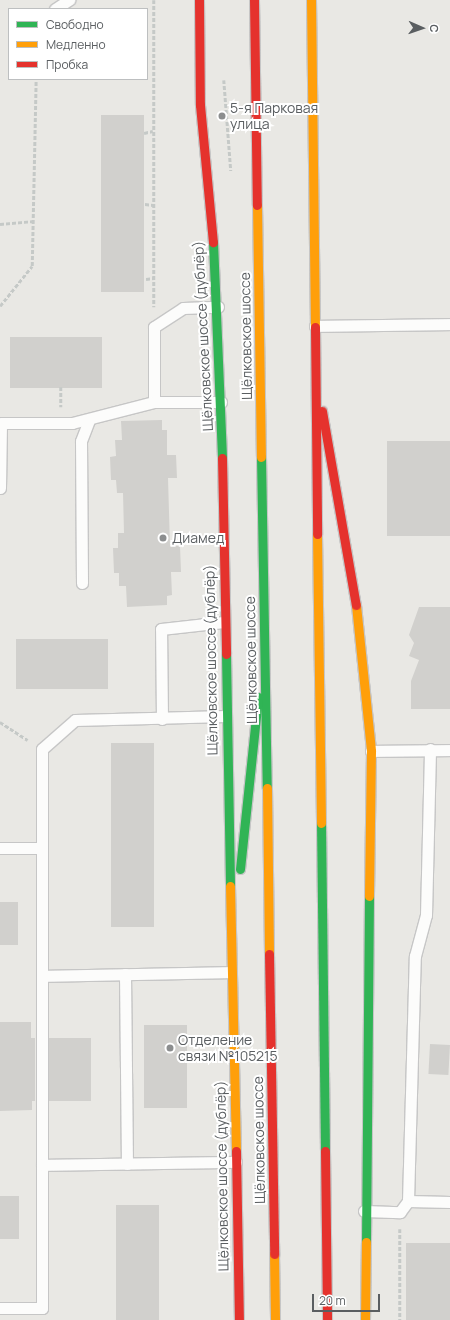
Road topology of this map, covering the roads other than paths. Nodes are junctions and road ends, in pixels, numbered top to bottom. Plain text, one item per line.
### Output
1 (69, 0) edge
2 (199, 0) edge
3 (254, 0) edge
4 (311, 0) edge
5 (57, 8) edge
6 (218, 307) junction
7 (450, 324) edge
8 (315, 326) junction
9 (318, 386) junction
10 (154, 402) junction
11 (221, 402) junction
12 (89, 420) junction
13 (0, 488) edge
14 (82, 583) dead end
15 (224, 622) junction
16 (264, 629) junction
17 (226, 716) junction
18 (162, 719) junction
19 (430, 749) junction
20 (450, 750) edge
21 (371, 751) junction
22 (0, 848) edge
23 (42, 848) junction
24 (230, 972) junction
25 (125, 974) junction
26 (43, 976) junction
27 (236, 1162) junction
28 (127, 1164) junction
29 (42, 1165) junction
30 (408, 1201) junction
31 (450, 1202) edge
32 (364, 1211) junction
33 (0, 1308) edge
34 (239, 1320) edge
35 (275, 1320) edge
36 (327, 1320) edge
37 (365, 1320) edge

1 - 5 lane
2 - 6 main road, Щёлковское шоссе (дублёр)
3 - 16 main road, Щёлковское шоссе
4 - 8 main road
6 - 10 lane
6 - 11 main road, Щёлковское шоссе (дублёр)
7 - 8 lane
8 - 9 main road
9 - 21 main road
9 - 36 main road
10 - 11 lane
10 - 12 lane
11 - 15 main road, Щёлковское шоссе (дублёр)
12 - 13 lane
12 - 14 lane
15 - 17 main road, Щёлковское шоссе (дублёр)
15 - 18 lane
16 - 24 main road
16 - 35 main road, Щёлковское шоссе
17 - 18 lane
17 - 24 main road, Щёлковское шоссе (дублёр)
18 - 23 lane
19 - 20 lane
19 - 21 lane
19 - 30 lane
21 - 32 main road
22 - 23 lane
23 - 26 lane
24 - 25 lane
24 - 27 main road, Щёлковское шоссе (дублёр)
25 - 26 lane
25 - 28 lane
26 - 29 lane
27 - 28 lane
27 - 34 main road, Щёлковское шоссе (дублёр)
28 - 29 lane
29 - 33 lane
30 - 31 lane
30 - 32 lane
32 - 37 main road

